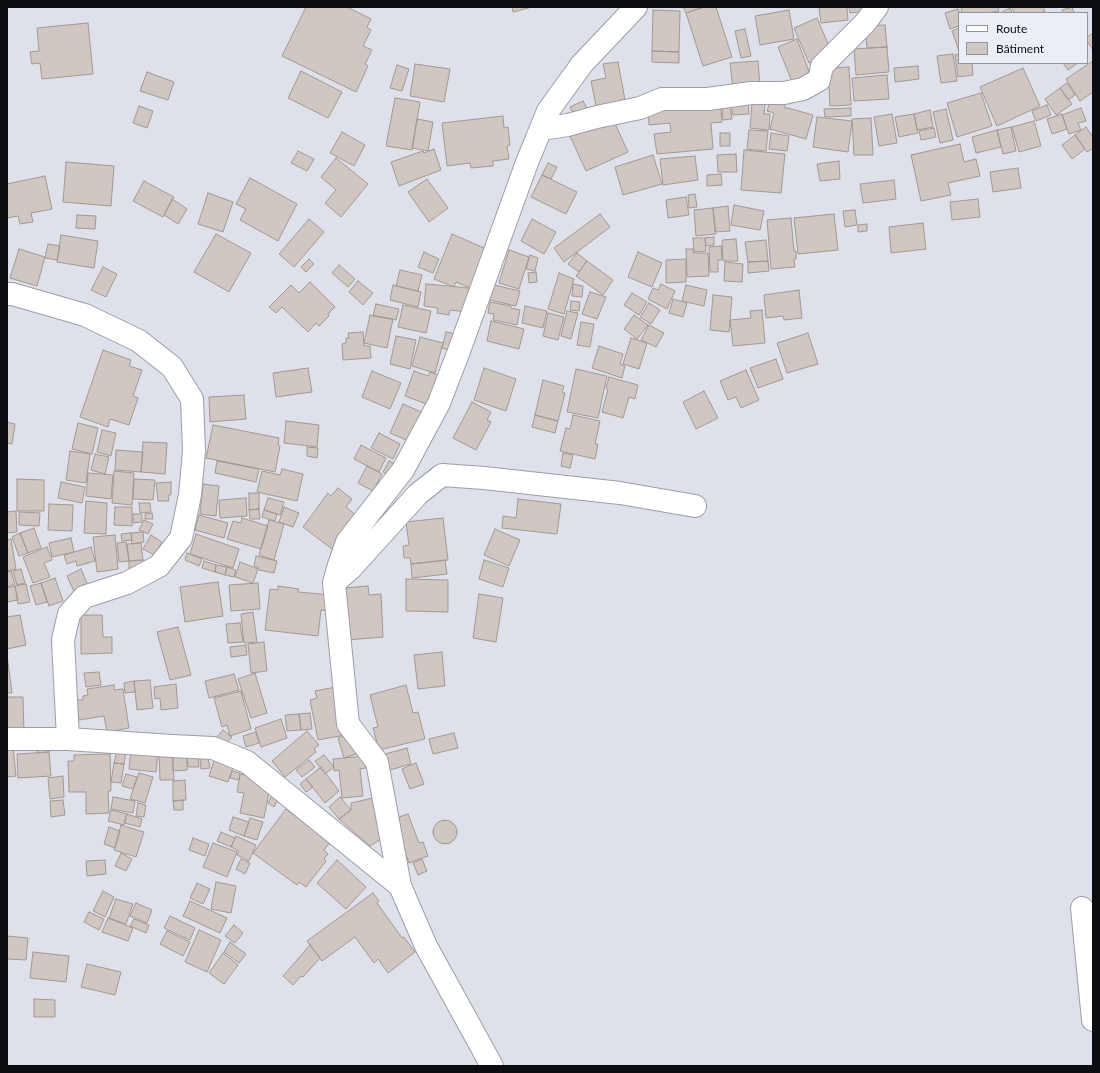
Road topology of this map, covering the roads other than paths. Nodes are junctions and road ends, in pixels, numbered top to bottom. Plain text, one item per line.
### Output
1 (636, 7) edge
2 (877, 7) edge
3 (541, 128) junction
4 (7, 294) edge
5 (696, 506) dead end
6 (334, 583) junction
7 (68, 739) junction
8 (7, 740) edge
9 (400, 886) junction
10 (1082, 908) dead end
11 (1093, 1020) edge
12 (492, 1066) edge

1 - 3 street
2 - 3 street
3 - 6 street
4 - 7 street
5 - 6 street
6 - 9 street
7 - 8 street
7 - 9 street
9 - 12 street
10 - 11 street

